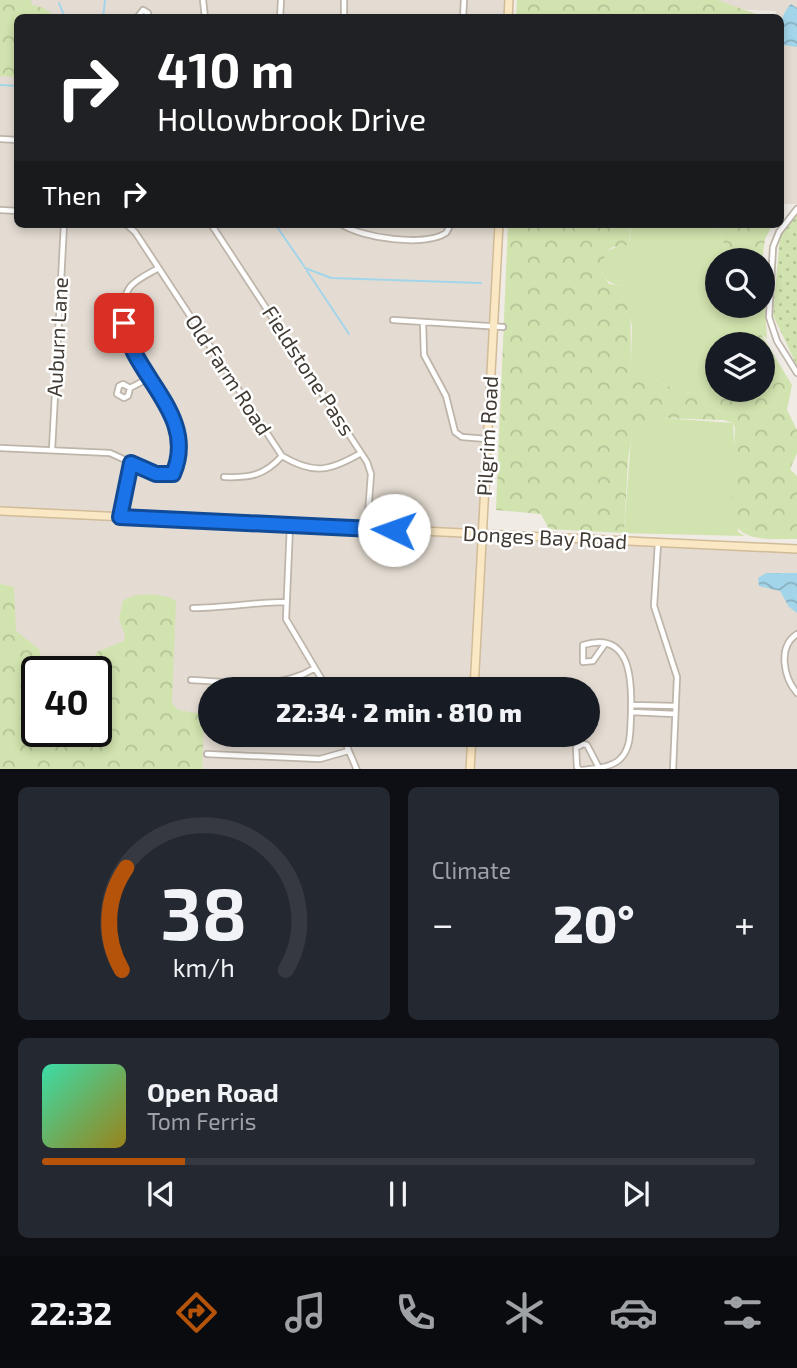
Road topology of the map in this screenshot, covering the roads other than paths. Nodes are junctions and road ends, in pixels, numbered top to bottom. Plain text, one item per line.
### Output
1 (797, 209) edge
2 (784, 226) edge
3 (64, 228) edge
4 (130, 228) edge
5 (214, 228) edge
6 (347, 228) edge
7 (449, 228) edge
8 (499, 228) edge
9 (782, 228) edge
10 (157, 269) junction
11 (393, 320) dead end
12 (423, 323) junction
13 (494, 326) junction
14 (503, 327) dead end
15 (797, 373) edge
16 (149, 378) junction
17 (130, 388) dead end
18 (488, 439) junction
19 (0, 448) edge
20 (52, 450) junction
21 (361, 453) junction
22 (282, 456) junction
23 (131, 463) junction
24 (224, 477) dead end
25 (0, 511) edge
26 (120, 517) junction
27 (290, 525) junction
28 (367, 529) junction
29 (483, 534) junction
30 (658, 543) junction
31 (797, 549) edge
32 (286, 602) junction
33 (193, 608) dead end
34 (797, 634) edge
35 (605, 644) junction
36 (315, 667) junction
37 (321, 677) edge
38 (475, 677) edge
39 (191, 680) dead end
40 (797, 693) edge
41 (631, 705) junction
42 (676, 706) junction
43 (631, 712) junction
44 (676, 714) junction
45 (346, 747) edge
46 (471, 747) edge
47 (348, 751) junction
48 (207, 754) dead end
49 (599, 767) junction
50 (357, 769) edge
51 (470, 769) edge
52 (581, 769) edge
53 (673, 769) edge

1 - 2 street
3 - 20 street, Auburn Lane
4 - 10 street, Old Farm Road
5 - 21 street, Fieldstone Pass
6 - 7 street
8 - 13 street, Pilgrim Road
9 - 15 street
10 - 16 street
10 - 22 street, Old Farm Road
11 - 12 street
12 - 13 street
12 - 18 street
13 - 14 street
13 - 18 street, Pilgrim Road
16 - 17 street
16 - 23 street
18 - 29 street, Pilgrim Road
19 - 20 street
20 - 23 street
21 - 22 street, Old Farm Road
21 - 28 street, Fieldstone Pass
22 - 24 street
23 - 26 street
25 - 26 street, Donges Bay Road
26 - 27 street, Donges Bay Road
27 - 28 street, Donges Bay Road
27 - 32 street
28 - 29 street, Donges Bay Road
29 - 30 street, Donges Bay Road
29 - 38 street, Pilgrim Road
30 - 31 street, Donges Bay Road
30 - 42 street
32 - 33 street
32 - 36 street
34 - 40 street
35 - 35 street
35 - 41 street
36 - 37 street
36 - 39 street
41 - 42 street
41 - 43 street
42 - 44 street
43 - 44 street
43 - 49 street
44 - 53 street
45 - 47 street
46 - 51 street
47 - 48 street
47 - 50 street
49 - 52 street
49 - 52 street

